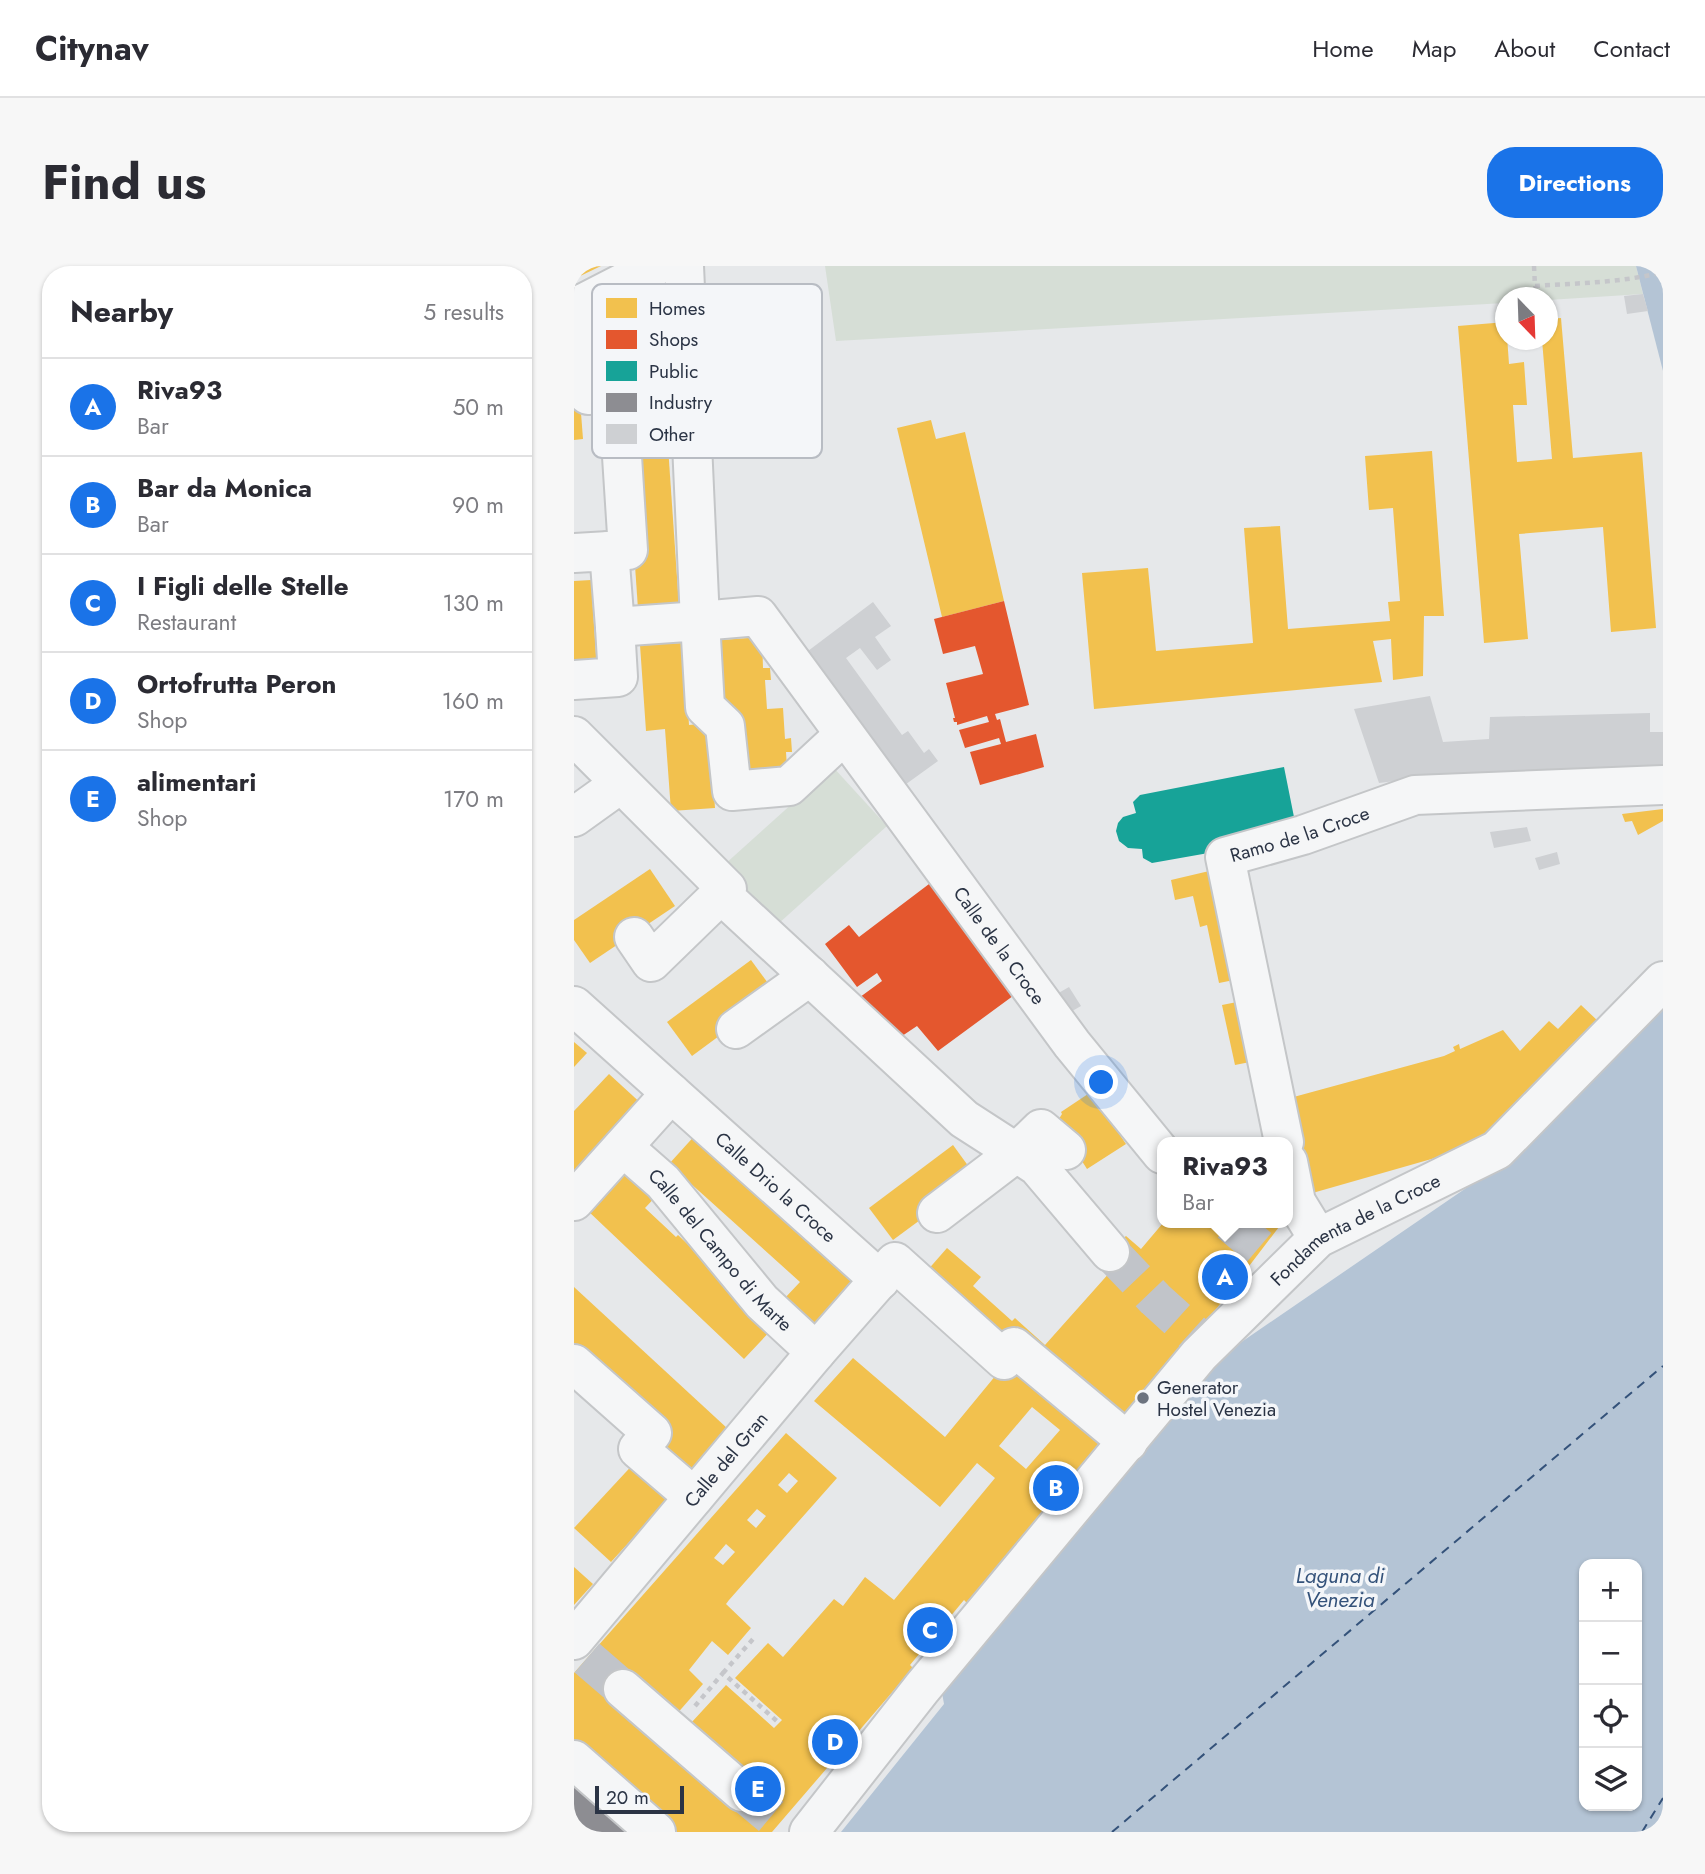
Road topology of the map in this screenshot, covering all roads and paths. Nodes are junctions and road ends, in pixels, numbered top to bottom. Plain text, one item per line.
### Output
1 (656, 266) edge
2 (684, 266) edge
3 (1534, 266) edge
4 (1663, 272) edge
5 (621, 284) edge
6 (685, 284) edge
7 (578, 306) edge
8 (592, 395) edge
9 (622, 458) edge
10 (693, 458) edge
11 (592, 552) edge
12 (700, 621) junction
13 (615, 626) junction
14 (574, 680) edge
15 (844, 735) junction
16 (574, 736) edge
17 (620, 784) junction
18 (1663, 785) edge
19 (574, 817) edge
20 (721, 894) junction
21 (634, 937) dead end
22 (810, 976) junction
23 (1663, 981) edge
24 (574, 1006) edge
25 (736, 1029) dead end
26 (671, 1093) junction
27 (1283, 1137) edge
28 (623, 1147) junction
29 (1157, 1148) edge
30 (1066, 1150) dead end
31 (1017, 1153) junction
32 (1293, 1187) edge
33 (574, 1201) edge
34 (937, 1213) dead end
35 (1318, 1238) junction
36 (1110, 1252) tunnel mouth
37 (880, 1280) junction
38 (816, 1352) junction
39 (574, 1364) edge
40 (1128, 1441) junction
41 (694, 1497) junction
42 (754, 1638) dead end
43 (578, 1648) edge
44 (723, 1673) junction
45 (623, 1689) tunnel mouth
46 (779, 1723) dead end
47 (673, 1732) junction
48 (574, 1760) edge
49 (742, 1792) tunnel mouth
50 (792, 1829) edge
51 (656, 1832) edge

1 - 5 street
2 - 6 street
3 - 4 path
7 - 8 street
9 - 11 street
10 - 12 street
11 - 13 street
12 - 13 street, Calle de la Croce
12 - 15 street, Calle de la Croce
12 - 15 street
13 - 14 street
15 - 29 street, Calle de la Croce
16 - 17 street
17 - 19 street
17 - 20 street
18 - 27 street, Ramo de la Croce
20 - 21 street
20 - 22 street
22 - 25 street
22 - 31 street
23 - 35 street, Fondamenta de la Croce
24 - 26 street, Calle Drio la Croce
26 - 28 street
26 - 37 street, Calle Drio la Croce
28 - 33 street
28 - 38 street, Calle del Campo di Marte
30 - 31 street
31 - 34 street
31 - 36 street
32 - 35 street
35 - 40 street, Fondamenta de la Croce
37 - 38 street, Calle del Gran
37 - 40 street
38 - 41 street, Calle del Gran
39 - 41 street
40 - 50 street, Fondamenta de la Croce
41 - 43 street, Calle del Gran
42 - 44 path
44 - 46 path
44 - 47 path
45 - 47 street
47 - 49 street
48 - 51 street

